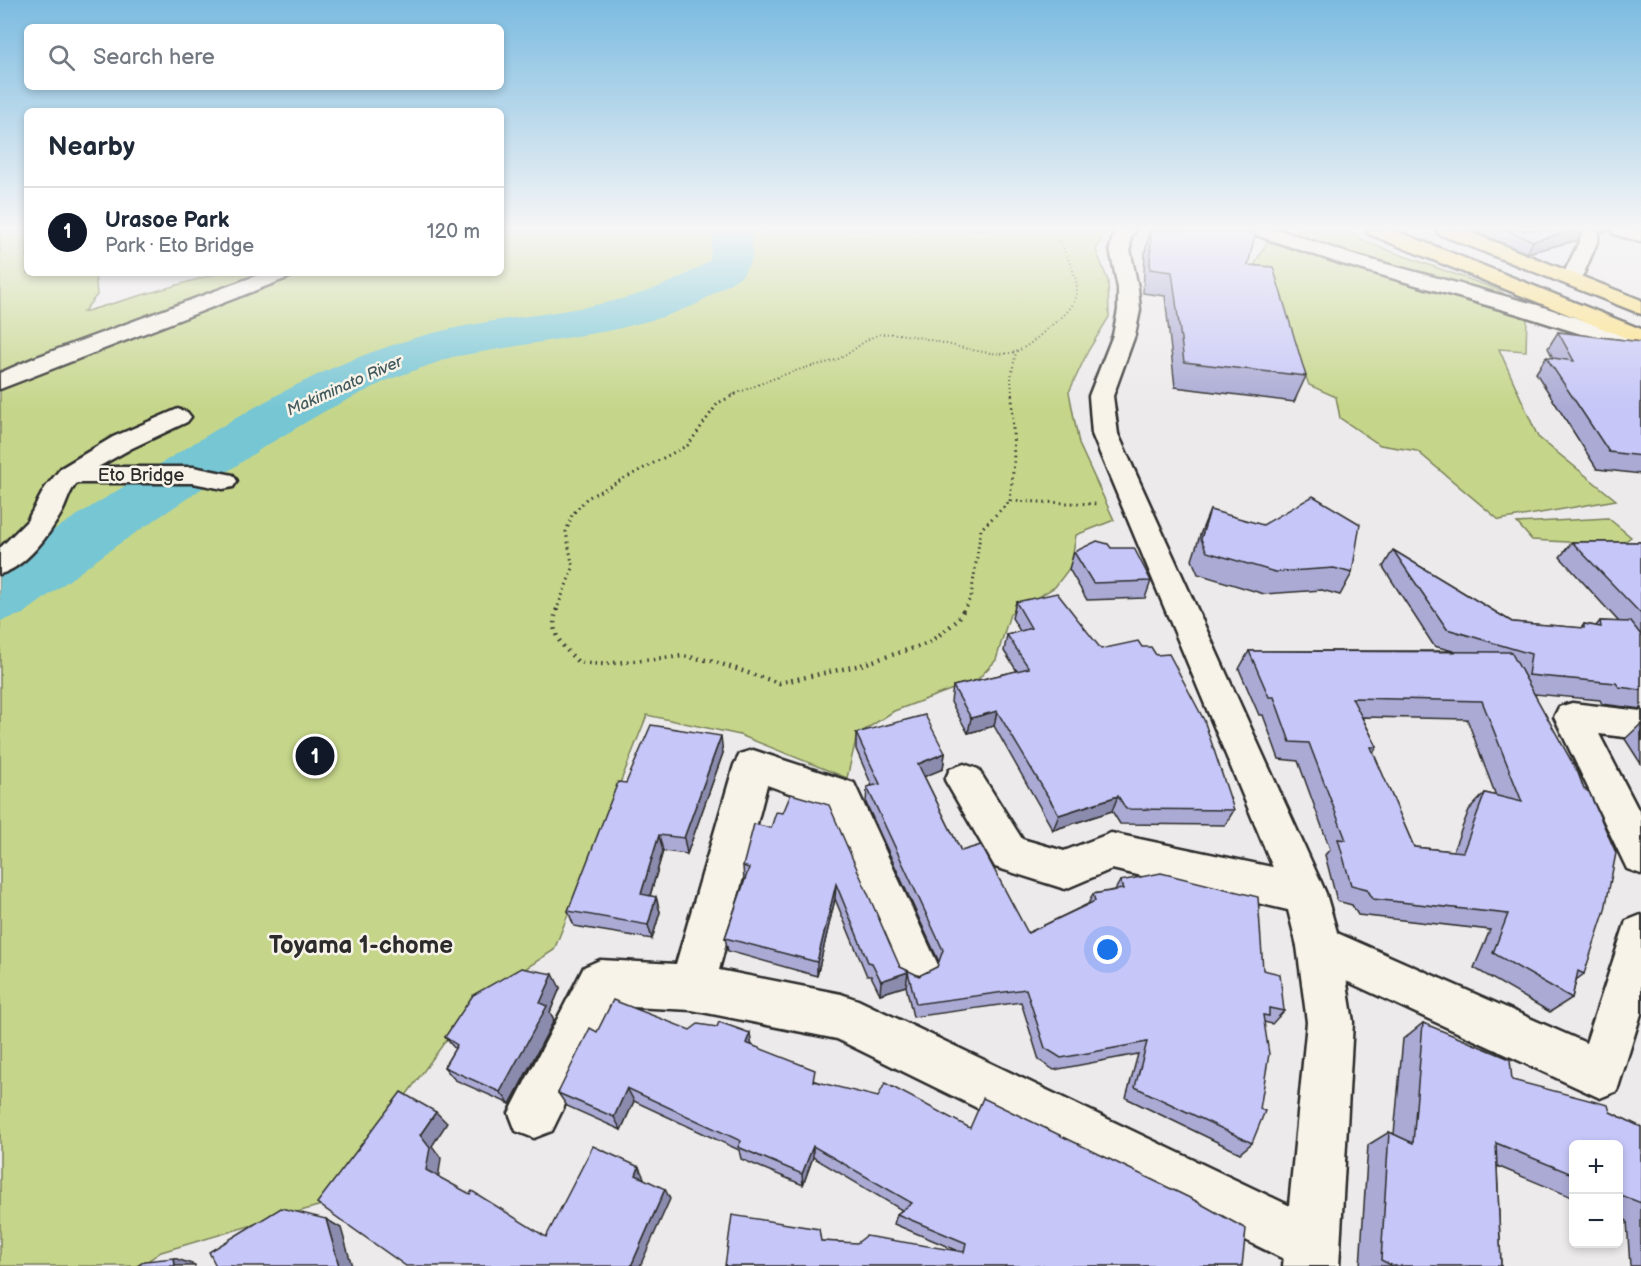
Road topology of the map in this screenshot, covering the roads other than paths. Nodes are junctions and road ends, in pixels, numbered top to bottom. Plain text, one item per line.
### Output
1 (240, 289) edge
2 (1128, 289) edge
3 (1456, 289) edge
4 (1522, 289) edge
5 (1560, 289) edge
6 (1592, 289) edge
7 (1641, 309) edge
8 (1641, 321) edge
9 (1641, 337) edge
10 (1641, 346) edge
11 (0, 382) edge
12 (178, 417) dead end
13 (79, 475) junction
14 (223, 481) dead end
15 (0, 564) edge
16 (1641, 725) edge
17 (964, 780) dead end
18 (1641, 856) edge
19 (1305, 894) junction
20 (1641, 936) edge
21 (1319, 946) junction
22 (916, 965) dead end
23 (692, 987) junction
24 (534, 1113) dead end
25 (1312, 1256) edge

1 - 11 street
2 - 19 street
3 - 10 street
4 - 9 highway
5 - 8 highway
6 - 7 highway
12 - 13 street
13 - 14 street, Eto Bridge
13 - 15 street
16 - 18 street
17 - 19 street
19 - 21 street
20 - 21 street
21 - 25 street
22 - 23 street
23 - 24 street
23 - 25 street

